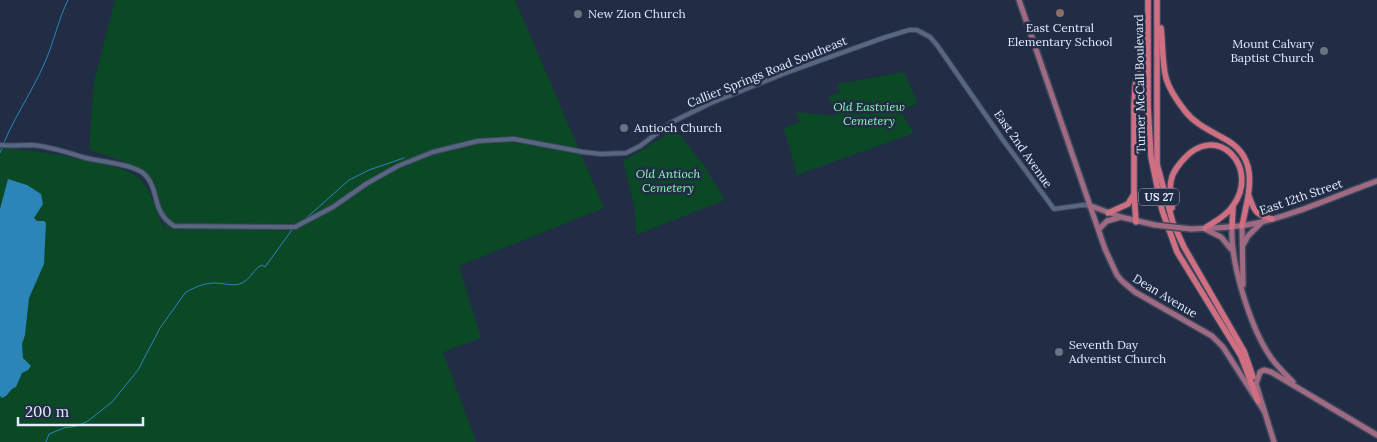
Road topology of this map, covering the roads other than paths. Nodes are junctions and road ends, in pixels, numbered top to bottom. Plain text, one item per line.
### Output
1 (1019, 0) edge
2 (1148, 0) edge
3 (1158, 1) edge
4 (1148, 23) junction
5 (977, 100) joint
6 (0, 145) edge
7 (1377, 181) edge
8 (1134, 194) junction
9 (1249, 194) junction
10 (1091, 206) junction
11 (1233, 207) junction
12 (1054, 209) joint
13 (1108, 213) junction
14 (1121, 218) junction
15 (1272, 219) junction
16 (1136, 222) junction
17 (1262, 222) junction
18 (1173, 223) junction
19 (1242, 226) junction
20 (1232, 227) junction
21 (1205, 228) junction
22 (1099, 230) junction
23 (1242, 247) junction
24 (1232, 251) junction
25 (1243, 290) junction
26 (1256, 384) junction
27 (1297, 386) junction
28 (1258, 400) junction
29 (1264, 411) junction
30 (1377, 435) edge
31 (1274, 442) edge

1 - 10 main road, Dean Avenue
2 - 4 highway, Turner McCall Boulevard / US 27
3 - 9 highway
3 - 18 highway, Turner McCall Boulevard / US 27
4 - 8 highway
4 - 28 highway, Turner McCall Boulevard / US 27
5 - 6 street, Callier Springs Road Southeast
5 - 12 street, East 2nd Avenue
7 - 15 main road, East 12th Street
8 - 13 highway
8 - 16 highway
9 - 15 highway
9 - 19 highway
10 - 12 street, East 12th Street
10 - 13 main road, East 12th Street
10 - 22 main road, Dean Avenue
11 - 18 highway
11 - 20 highway
11 - 21 highway
13 - 14 main road, East 12th Street
14 - 16 main road, East 12th Street
14 - 22 main road
15 - 17 main road, East 12th Street
16 - 21 main road, East 12th Street, bridge
17 - 19 main road, East 12th Street
17 - 23 main road
18 - 26 highway, Turner McCall Boulevard / US 27
19 - 20 main road, East 12th Street
19 - 23 main road
20 - 21 main road, East 12th Street
20 - 24 main road
21 - 24 main road
22 - 28 main road, Dean Avenue
23 - 25 main road
24 - 25 main road
25 - 27 main road
26 - 27 main road
26 - 29 main road, Turner McCall Boulevard / US 27
27 - 30 main road
28 - 29 main road, Turner McCall Boulevard / US 27
29 - 31 main road, Turner McCall Boulevard / US 27

